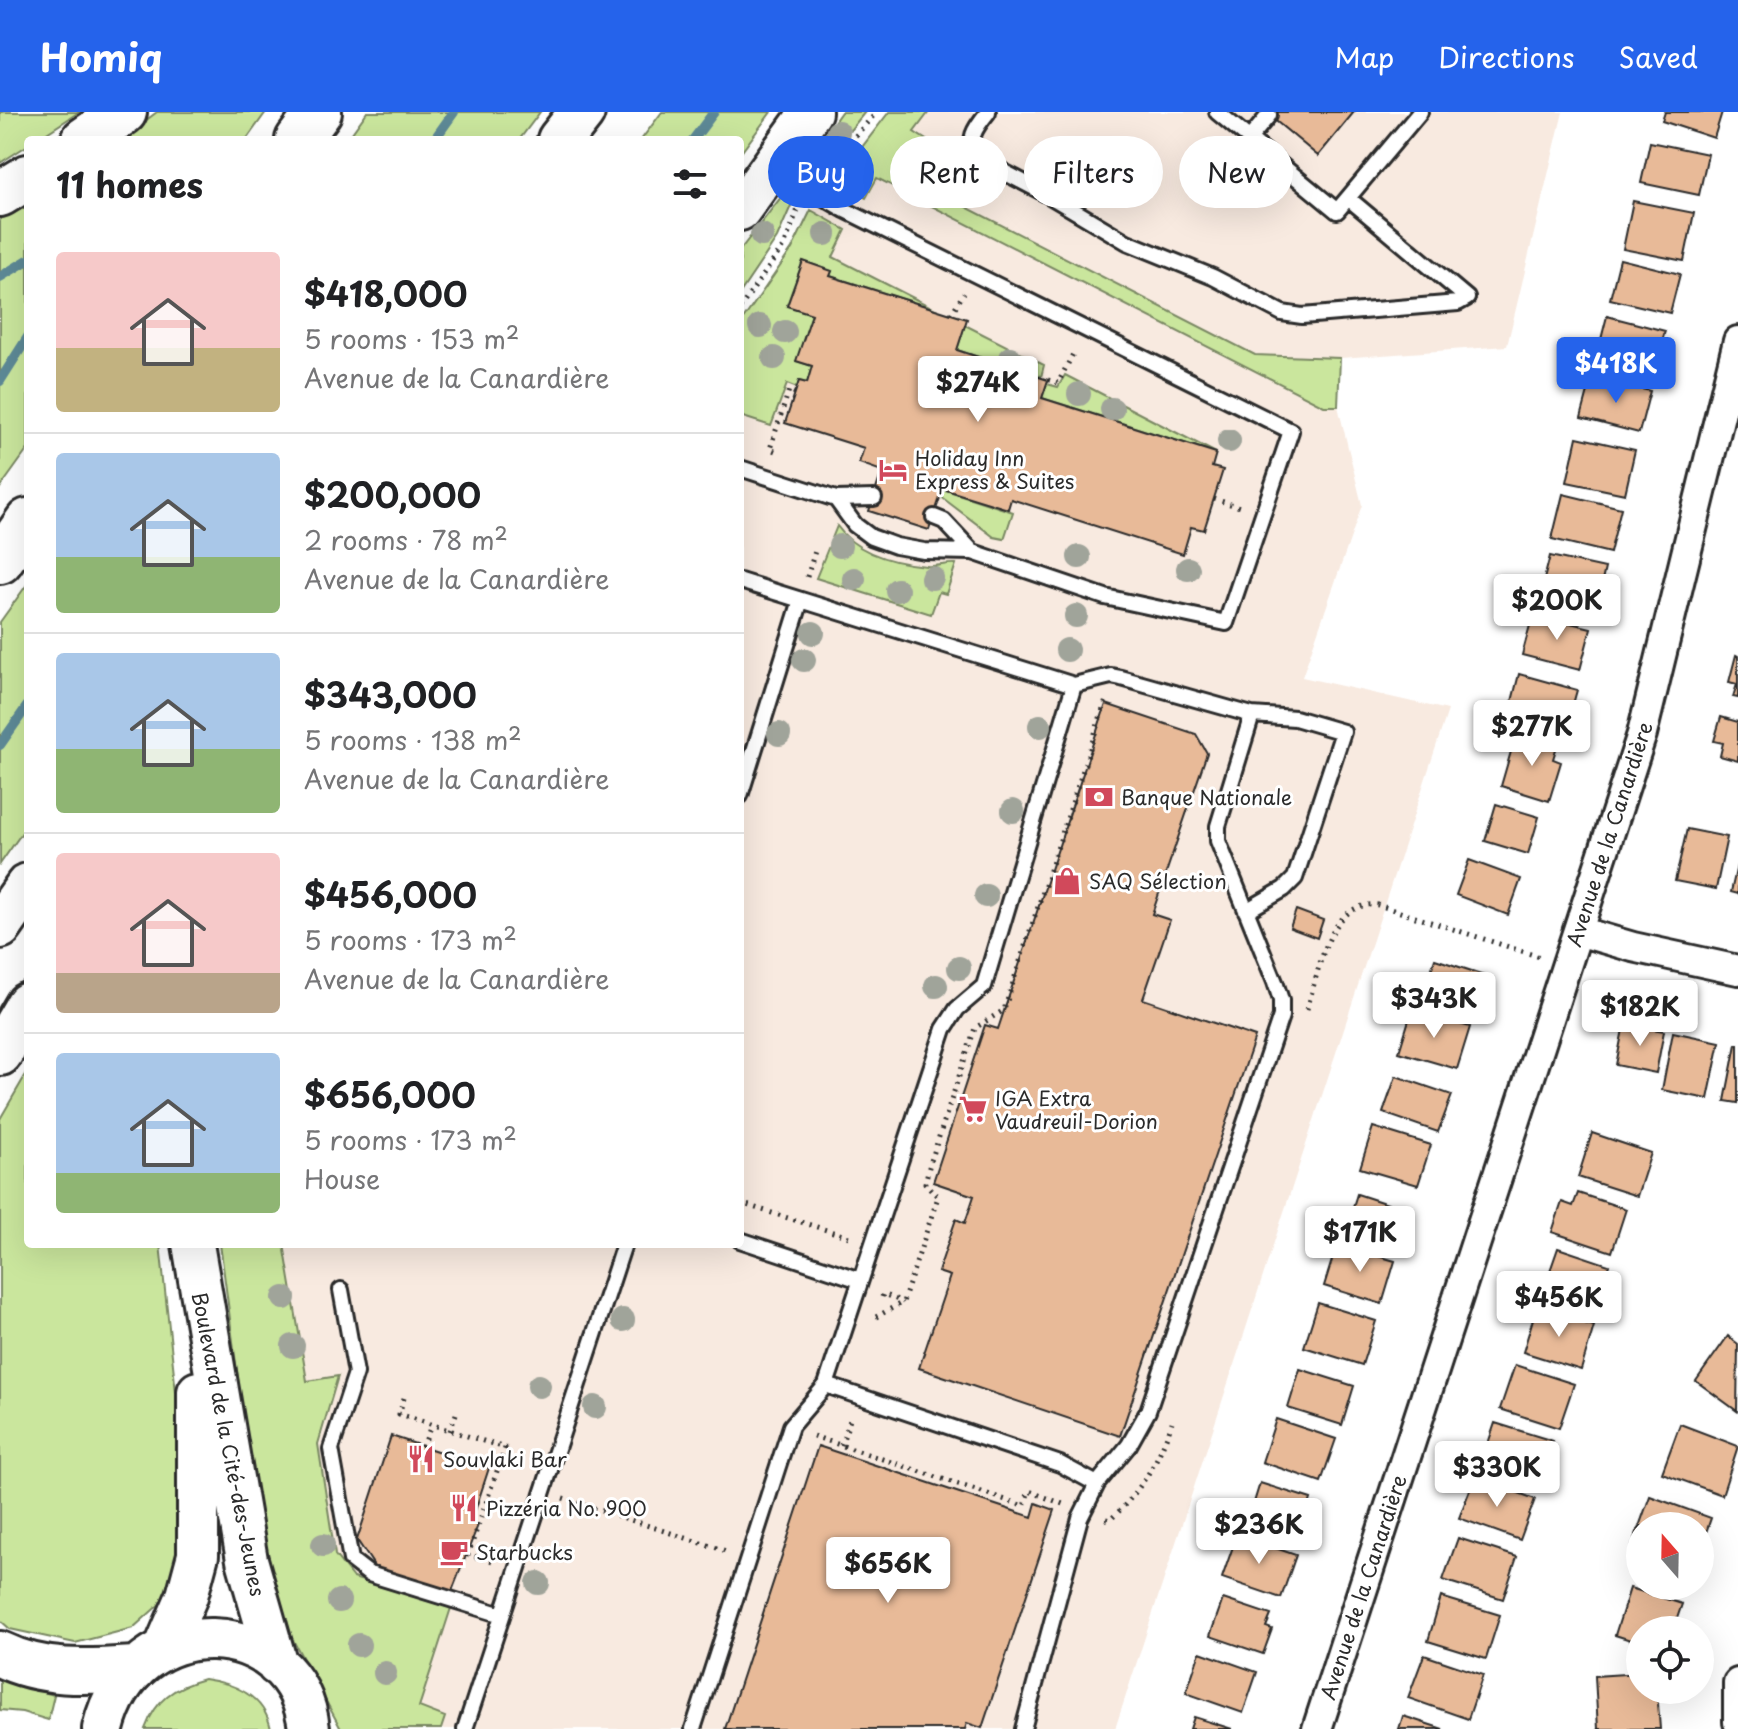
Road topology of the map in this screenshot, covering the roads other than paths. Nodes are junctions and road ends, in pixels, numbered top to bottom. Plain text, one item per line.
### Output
1 (124, 112) edge
2 (319, 112) edge
3 (582, 112) edge
4 (811, 112) edge
5 (988, 112) edge
6 (1217, 112) edge
7 (1420, 112) edge
8 (1269, 115) dead end
9 (90, 136) edge
10 (301, 136) edge
11 (563, 136) edge
12 (794, 136) edge
13 (1245, 136) edge
14 (1252, 136) edge
15 (768, 172) edge
16 (1293, 175) edge
17 (24, 179) edge
18 (0, 194) edge
19 (1348, 198) junction
20 (744, 205) edge
21 (842, 208) edge
22 (1738, 341) edge
23 (744, 469) edge
24 (874, 498) dead end
25 (836, 499) junction
26 (934, 517) dead end
27 (24, 527) edge
28 (973, 552) junction
29 (0, 561) edge
30 (744, 582) edge
31 (801, 600) junction
32 (1074, 685) junction
33 (1252, 715) junction
34 (744, 783) edge
35 (24, 892) edge
36 (1246, 911) junction
37 (0, 926) edge
38 (1578, 931) junction
39 (1738, 970) edge
40 (24, 1012) edge
41 (0, 1053) edge
42 (744, 1241) edge
43 (623, 1248) edge
44 (195, 1256) edge
45 (860, 1280) junction
46 (341, 1290) dead end
47 (826, 1385) junction
48 (1097, 1484) junction
49 (502, 1615) junction
50 (0, 1654) edge
51 (149, 1658) junction
52 (277, 1665) junction
53 (1738, 1683) edge
54 (1738, 1722) edge
55 (311, 1727) edge
56 (103, 1729) edge
57 (465, 1729) edge
58 (693, 1729) edge
59 (1023, 1729) edge
60 (1317, 1729) edge

1 - 9 highway
2 - 10 highway
3 - 11 highway
4 - 12 street
5 - 19 lane
6 - 13 lane
7 - 19 lane
8 - 14 lane
15 - 20 street
16 - 19 lane
17 - 18 highway
21 - 28 lane
22 - 38 street, Avenue de la Canardière
23 - 25 lane
24 - 25 lane
25 - 28 lane
26 - 28 lane
27 - 29 highway
30 - 31 lane
31 - 32 lane
31 - 34 lane
32 - 33 lane
32 - 45 lane
33 - 36 lane
33 - 36 lane
35 - 37 highway
36 - 48 lane
38 - 39 street
38 - 60 street, Avenue de la Canardière
40 - 41 highway
42 - 45 lane
43 - 49 lane
44 - 51 street, Boulevard de la Cité-des-Jeunes
44 - 52 street, Boulevard de la Cité-des-Jeunes
45 - 47 lane
46 - 49 lane
47 - 48 lane
47 - 58 lane
48 - 59 lane
49 - 57 lane
50 - 51 highway
51 - 52 street
51 - 56 street, Boulevard de la Cité-des-Jeunes
52 - 55 street
53 - 54 street

